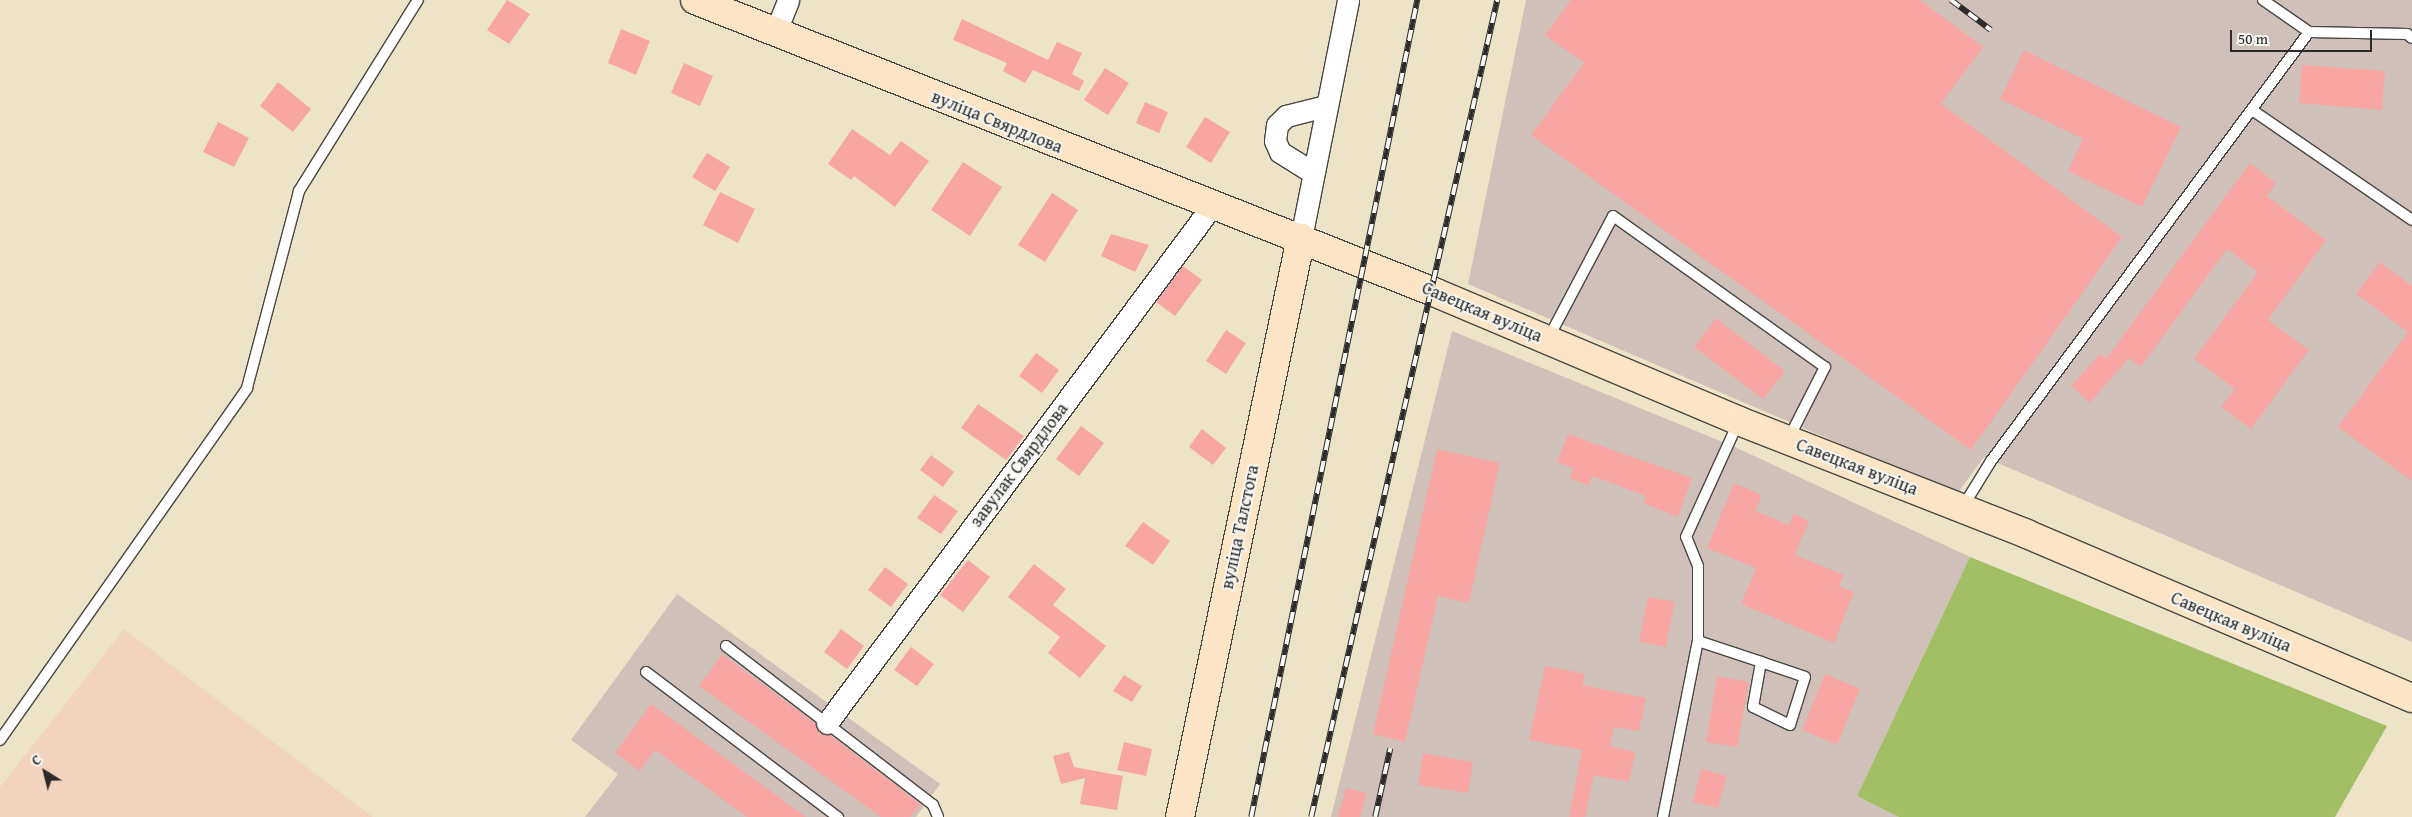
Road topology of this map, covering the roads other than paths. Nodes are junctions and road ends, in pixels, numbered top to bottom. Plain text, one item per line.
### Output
1 (418, 0) edge
2 (695, 0) edge
3 (788, 0) edge
4 (1348, 0) edge
5 (2263, 0) edge
6 (2309, 32) junction
7 (775, 33) junction
8 (2412, 38) edge
9 (1325, 106) junction
10 (2252, 110) junction
11 (1312, 172) junction
12 (1211, 207) junction
13 (2412, 220) edge
14 (1301, 238) junction
15 (1547, 340) junction
16 (1739, 421) junction
17 (1788, 440) junction
18 (1962, 508) junction
19 (1698, 641) junction
20 (726, 646) dead end
21 (1761, 662) junction
22 (646, 672) dead end
23 (2412, 698) edge
24 (826, 723) junction
25 (0, 740) edge
26 (838, 817) edge
27 (938, 817) edge
28 (1180, 817) edge
29 (1663, 817) edge

1 - 25 lane
2 - 7 main road, вуліца Свярдлова
3 - 7 street
4 - 9 street
5 - 6 lane
6 - 8 lane
6 - 10 lane
7 - 12 main road, вуліца Свярдлова
9 - 11 street
9 - 11 street
10 - 13 lane
10 - 18 lane
11 - 14 street
12 - 14 main road, вуліца Свярдлова
12 - 24 street, завулак Свярдлова
14 - 15 main road, Савецкая вуліца
14 - 28 main road, вуліца Талстога
15 - 16 main road, Савецкая вуліца
15 - 17 lane
16 - 17 main road, Савецкая вуліца
16 - 19 lane
17 - 18 main road, Савецкая вуліца
18 - 23 main road, Савецкая вуліца
19 - 21 lane
19 - 29 lane
20 - 24 lane
21 - 21 lane
22 - 26 lane
24 - 27 lane

